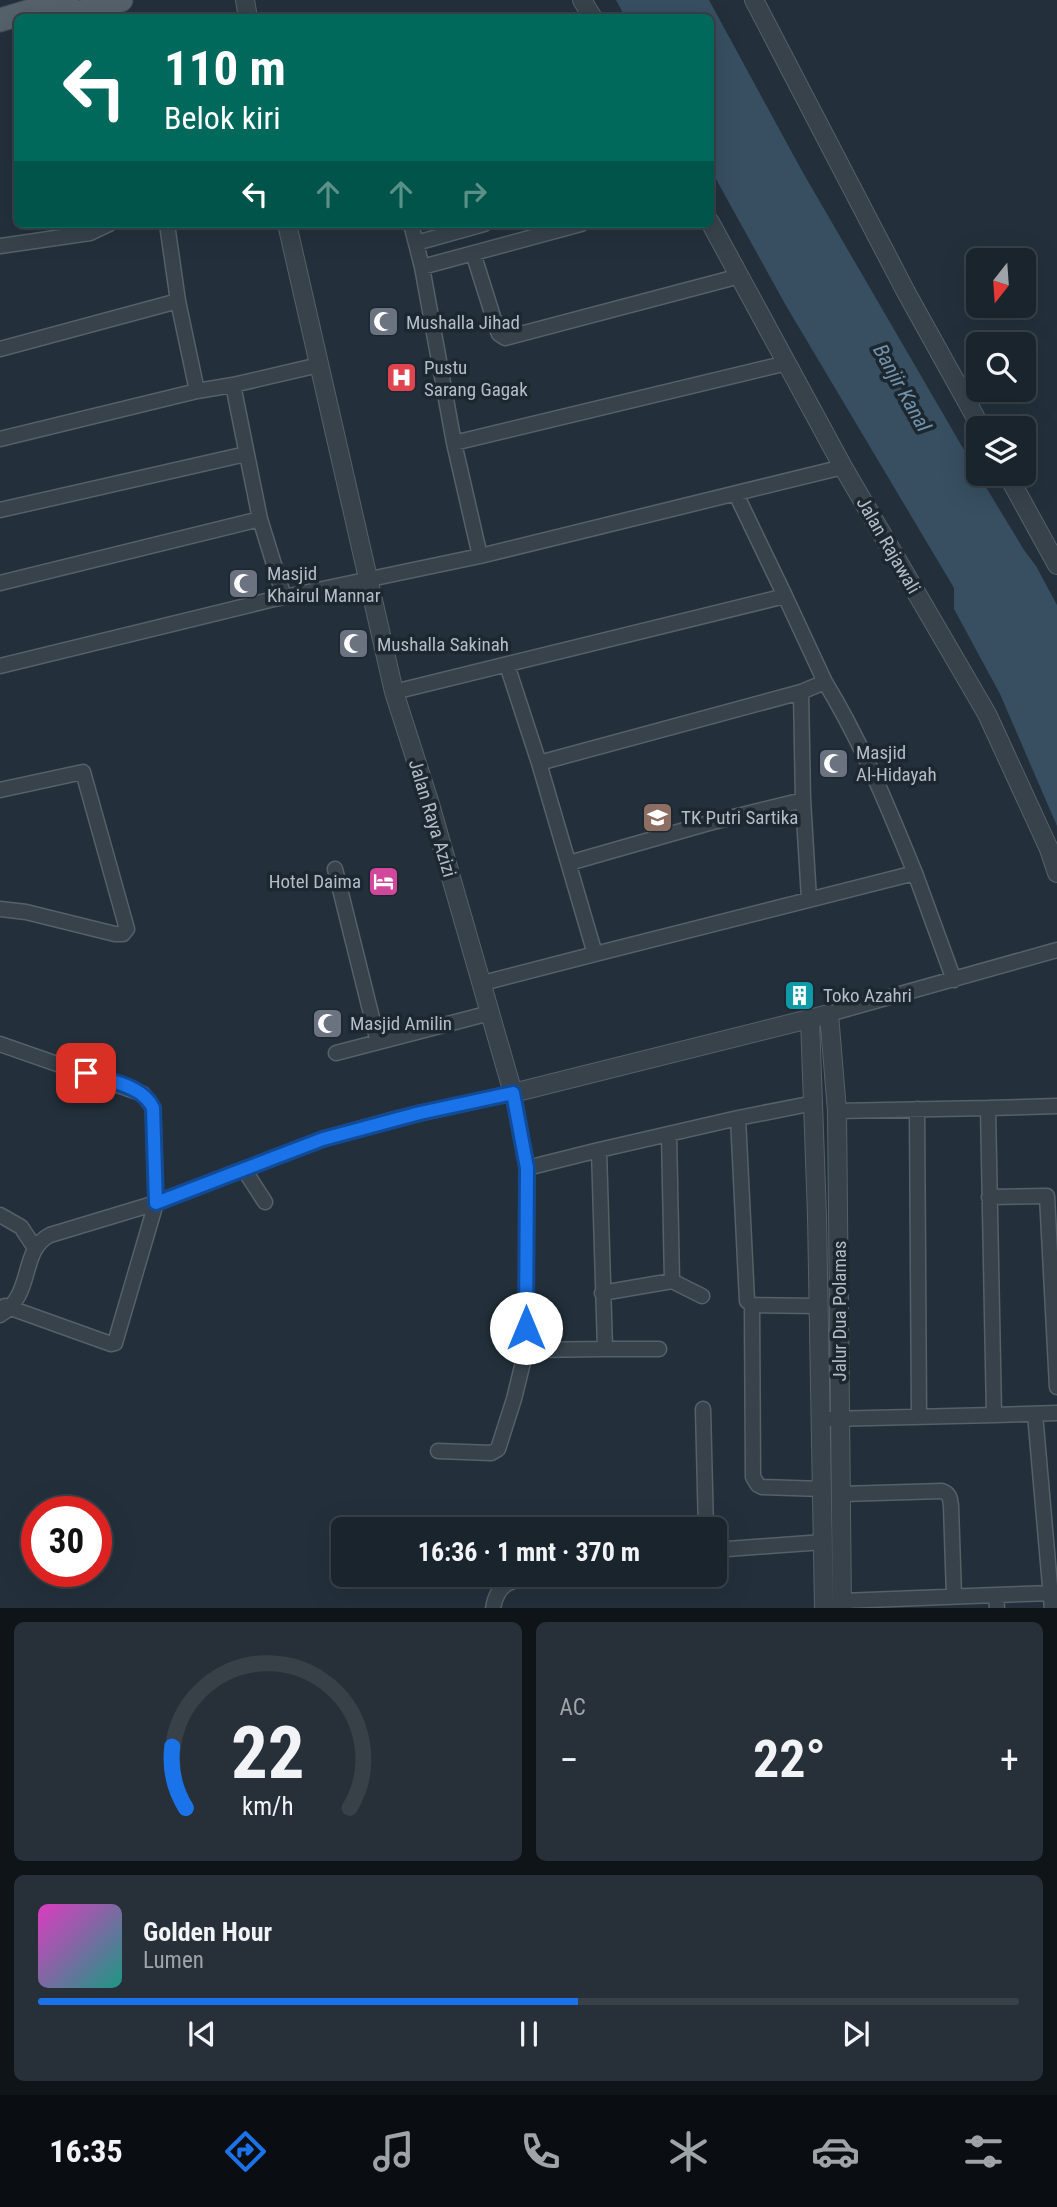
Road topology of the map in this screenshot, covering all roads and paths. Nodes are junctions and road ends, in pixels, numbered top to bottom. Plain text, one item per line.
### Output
1 (67, 0) edge
2 (754, 0) edge
3 (112, 1) edge
4 (20, 14) edge
5 (74, 14) edge
6 (101, 228) edge
7 (168, 228) edge
8 (288, 228) edge
9 (412, 228) edge
10 (470, 228) edge
11 (547, 228) edge
12 (713, 228) edge
13 (416, 243) junction
14 (0, 246) edge
15 (473, 253) junction
16 (422, 267) junction
17 (740, 276) junction
18 (178, 301) junction
19 (0, 349) edge
20 (787, 363) junction
21 (319, 365) junction
22 (233, 385) junction
23 (197, 391) junction
24 (975, 416) edge
25 (0, 439) edge
26 (454, 443) junction
27 (246, 454) junction
28 (843, 467) junction
29 (1014, 486) edge
30 (736, 494) junction
31 (0, 510) edge
32 (260, 519) junction
33 (480, 556) junction
34 (1055, 558) edge
35 (368, 580) junction
36 (0, 583) edge
37 (785, 596) junction
38 (284, 597) junction
39 (506, 665) junction
40 (0, 666) edge
41 (825, 682) junction
42 (394, 692) junction
43 (801, 692) junction
44 (539, 763) junction
45 (0, 790) edge
46 (803, 800) junction
47 (569, 863) junction
48 (335, 869) dead end
49 (915, 873) junction
50 (1057, 873) edge
51 (809, 900) junction
52 (0, 909) edge
53 (1057, 950) edge
54 (595, 954) junction
55 (954, 980) junction
56 (483, 984) junction
57 (490, 1013) junction
58 (829, 1014) junction
59 (810, 1019) junction
60 (378, 1042) junction
61 (0, 1044) edge
62 (336, 1053) dead end
63 (513, 1093) junction
64 (814, 1103) junction
65 (1057, 1106) edge
66 (988, 1108) junction
67 (917, 1109) junction
68 (837, 1111) junction
69 (738, 1118) junction
70 (669, 1133) junction
71 (599, 1150) junction
72 (527, 1168) junction
73 (245, 1171) junction
74 (1052, 1196) edge
75 (989, 1197) junction
76 (265, 1202) dead end
77 (156, 1203) junction
78 (0, 1215) edge
79 (35, 1248) junction
80 (672, 1280) junction
81 (602, 1293) junction
82 (702, 1296) dead end
83 (752, 1305) junction
84 (818, 1306) junction
85 (4, 1310) edge
86 (605, 1349) junction
87 (659, 1349) dead end
88 (526, 1350) junction
89 (1057, 1387) edge
90 (704, 1409) dead end
91 (1057, 1413) edge
92 (1035, 1414) junction
93 (994, 1415) junction
94 (919, 1417) junction
95 (821, 1418) junction
96 (839, 1419) junction
97 (439, 1451) dead end
98 (822, 1489) junction
99 (842, 1494) junction
100 (706, 1517) edge
101 (823, 1542) junction
102 (1052, 1545) edge
103 (727, 1549) edge
104 (502, 1587) edge
105 (1051, 1593) junction
106 (954, 1596) junction
107 (996, 1602) edge
108 (918, 1604) edge
109 (842, 1605) edge
110 (493, 1608) edge
111 (824, 1608) edge
112 (1052, 1608) edge

1 - 4 main road
2 - 24 street
3 - 5 main road
6 - 14 street
7 - 18 street
8 - 21 street, Jalan Raya Azizi
9 - 13 street
10 - 13 street
11 - 15 street
12 - 17 street, Jalan Rajawali
13 - 16 street
15 - 16 street
15 - 17 street
16 - 26 street
17 - 20 street, Jalan Rajawali
18 - 19 street
18 - 23 street
20 - 26 street
20 - 28 street, Jalan Rajawali
21 - 22 street
21 - 35 street, Jalan Raya Azizi
22 - 23 street
22 - 27 street
23 - 25 street
26 - 33 street
27 - 31 street
27 - 32 street
28 - 30 street
28 - 50 street, Jalan Rajawali
29 - 34 street
30 - 33 street
30 - 37 street
32 - 36 street
32 - 38 street
33 - 35 street
35 - 38 street
35 - 42 street, Jalan Raya Azizi
37 - 39 street
37 - 41 street
38 - 40 street
39 - 42 street
39 - 44 street
41 - 43 street
41 - 49 street
42 - 56 street, Jalan Raya Azizi
43 - 44 street
43 - 46 street
44 - 47 street
45 - 52 street
46 - 47 street
46 - 51 street
47 - 54 street
48 - 60 street
49 - 51 street
49 - 55 street
51 - 54 street
53 - 55 street
54 - 56 street
55 - 58 street
56 - 57 street, Jalan Raya Azizi
57 - 60 street
57 - 63 street, Jalan Raya Azizi
58 - 59 street
58 - 68 street, Jalur Dua Polamas
59 - 63 street
59 - 64 street, Jalur Dua Polamas
60 - 62 street
61 - 77 street
63 - 72 street
63 - 73 street
64 - 69 street
64 - 84 street, Jalur Dua Polamas
65 - 66 street
66 - 67 street
66 - 75 street
67 - 68 street
67 - 94 street
68 - 96 street, Jalur Dua Polamas
69 - 70 street
69 - 83 street
70 - 71 street
70 - 80 street
71 - 72 street
71 - 81 street
72 - 88 street
73 - 76 street
73 - 77 street
74 - 75 street
74 - 89 street
75 - 93 street
77 - 79 street
77 - 85 street
78 - 79 street
79 - 85 street
80 - 81 street
80 - 82 street
81 - 86 street
83 - 84 street
83 - 98 street
84 - 95 street, Jalur Dua Polamas
86 - 87 street
86 - 88 street
88 - 97 street
90 - 100 street
91 - 92 street
92 - 93 street
92 - 102 street
93 - 94 street
94 - 96 street
95 - 96 street
95 - 98 street, Jalur Dua Polamas
96 - 99 street, Jalur Dua Polamas
98 - 101 street, Jalur Dua Polamas
99 - 106 street
99 - 109 street, Jalur Dua Polamas
101 - 103 street
101 - 111 street, Jalur Dua Polamas
102 - 105 street
104 - 110 street
105 - 107 street
105 - 112 street
106 - 107 street
106 - 108 street
108 - 109 street

